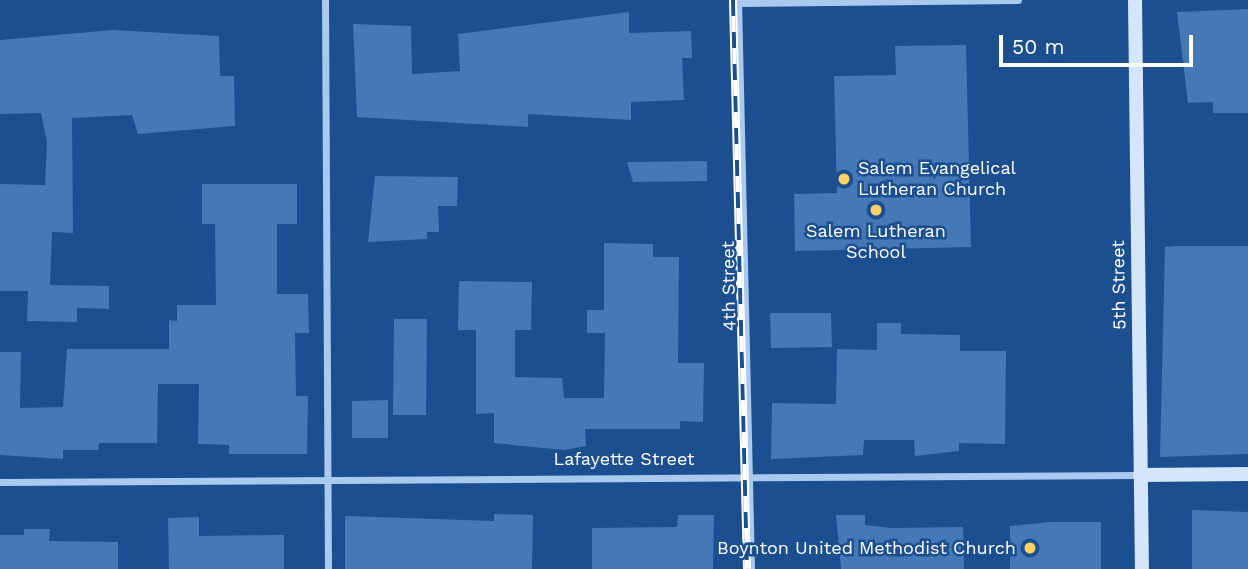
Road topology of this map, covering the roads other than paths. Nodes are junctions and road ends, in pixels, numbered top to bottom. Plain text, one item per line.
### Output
1 (325, 0) edge
2 (1018, 0) edge
3 (1135, 0) edge
4 (738, 1) edge
5 (1248, 474) edge
6 (1139, 475) junction
7 (749, 478) junction
8 (328, 479) junction
9 (0, 482) edge
10 (328, 569) edge
11 (751, 569) edge
12 (1142, 569) edge

1 - 8 street
2 - 4 street
3 - 6 main road, 5th Street
4 - 7 street, 4th Street
5 - 6 main road, Lafayette Street
6 - 7 street, Lafayette Street
6 - 12 main road, 5th Street
7 - 8 street, Lafayette Street
7 - 11 street, 4th Street
8 - 9 street, Lafayette Street
8 - 10 street

